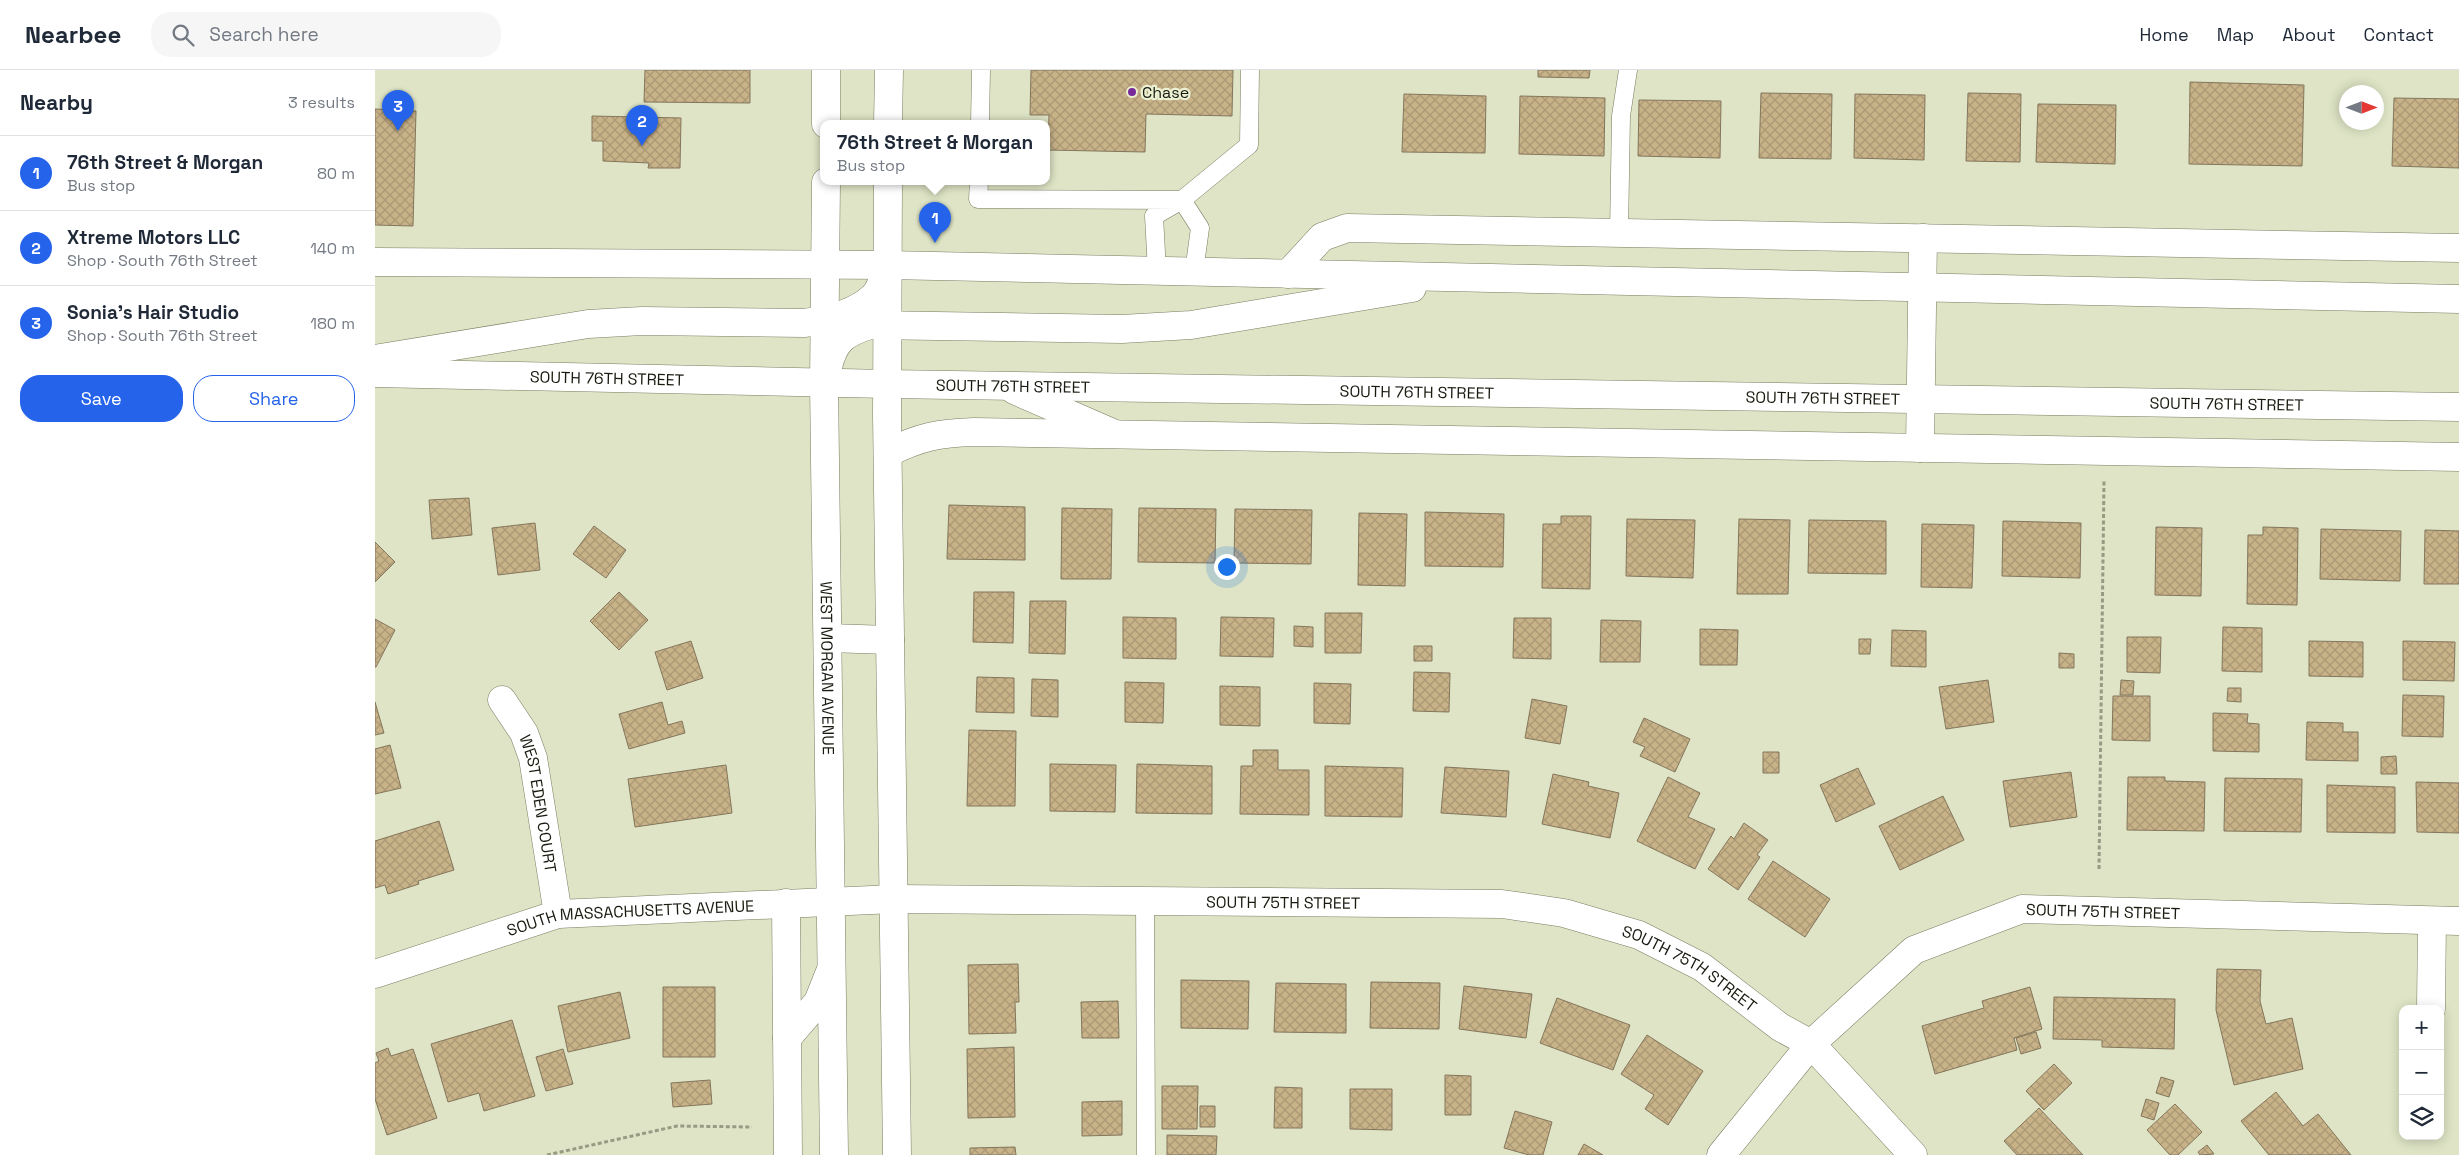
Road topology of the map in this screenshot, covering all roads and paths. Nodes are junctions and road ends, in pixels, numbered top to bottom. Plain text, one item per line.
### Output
1 (826, 70) edge
2 (889, 70) edge
3 (981, 70) edge
4 (1250, 70) edge
5 (1628, 70) edge
6 (826, 120) edge
7 (888, 120) edge
8 (980, 120) edge
9 (826, 185) edge
10 (888, 185) edge
11 (979, 185) edge
12 (1182, 200) junction
13 (1619, 233) junction
14 (1923, 238) junction
15 (2459, 248) edge
16 (375, 262) edge
17 (826, 264) junction
18 (887, 265) junction
19 (1157, 271) junction
20 (1194, 272) junction
21 (1288, 274) junction
22 (1472, 278) junction
23 (1921, 288) junction
24 (2459, 299) edge
25 (825, 320) junction
26 (887, 325) junction
27 (375, 359) edge
28 (375, 373) edge
29 (824, 383) junction
30 (887, 384) junction
31 (1006, 386) junction
32 (1920, 399) junction
33 (2459, 407) edge
34 (1115, 434) junction
35 (1920, 448) junction
36 (888, 453) junction
37 (2459, 457) edge
38 (2105, 481) dead end
39 (828, 638) junction
40 (890, 640) junction
41 (501, 700) dead end
42 (2099, 869) dead end
43 (894, 899) junction
44 (1145, 900) junction
45 (833, 901) junction
46 (786, 903) junction
47 (558, 914) junction
48 (2431, 921) junction
49 (2459, 921) edge
50 (833, 966) junction
51 (375, 974) edge
52 (2431, 1005) edge
53 (787, 1038) junction
54 (1811, 1044) junction
55 (752, 1127) dead end
56 (547, 1155) edge
57 (788, 1155) edge
58 (834, 1155) edge
59 (897, 1155) edge
60 (1146, 1155) edge
61 (1721, 1155) edge
62 (1913, 1155) edge

1 - 6 street
2 - 7 street
3 - 8 lane
4 - 12 lane
5 - 13 lane
9 - 17 street, WEST MORGAN AVENUE
10 - 18 street
11 - 12 lane
12 - 19 lane
12 - 20 lane
13 - 14 street
13 - 21 street
14 - 15 street
14 - 23 street
16 - 17 street
17 - 18 street
17 - 25 street, WEST MORGAN AVENUE
18 - 19 street
18 - 25 street
18 - 26 street
19 - 20 street
20 - 21 street
21 - 22 street
22 - 23 street
22 - 26 street
23 - 24 street
23 - 32 street
25 - 27 street
25 - 29 street, WEST MORGAN AVENUE
26 - 29 street
26 - 30 street
28 - 29 street, SOUTH 76TH STREET
29 - 30 street, SOUTH 76TH STREET
29 - 39 street, WEST MORGAN AVENUE
30 - 31 street, SOUTH 76TH STREET
30 - 36 street
31 - 32 street, SOUTH 76TH STREET
31 - 34 street
32 - 33 street, SOUTH 76TH STREET
32 - 35 street
34 - 35 street
34 - 36 street
35 - 37 street
36 - 40 street
38 - 42 path
39 - 40 street
39 - 45 street, WEST MORGAN AVENUE
40 - 43 street
41 - 47 street, WEST EDEN COURT
43 - 44 street, SOUTH 75TH STREET
43 - 45 street, SOUTH MASSACHUSETTS AVENUE
43 - 59 street
44 - 54 street, SOUTH 75TH STREET
44 - 60 lane
45 - 46 street, SOUTH MASSACHUSETTS AVENUE
45 - 50 street, WEST MORGAN AVENUE
46 - 47 street, SOUTH MASSACHUSETTS AVENUE
46 - 53 street
47 - 51 street, SOUTH MASSACHUSETTS AVENUE
48 - 49 street, SOUTH 75TH STREET
48 - 52 street
48 - 54 street, SOUTH 75TH STREET
50 - 53 street
50 - 58 street, WEST MORGAN AVENUE
53 - 57 street
54 - 61 street
54 - 62 street
55 - 56 path

